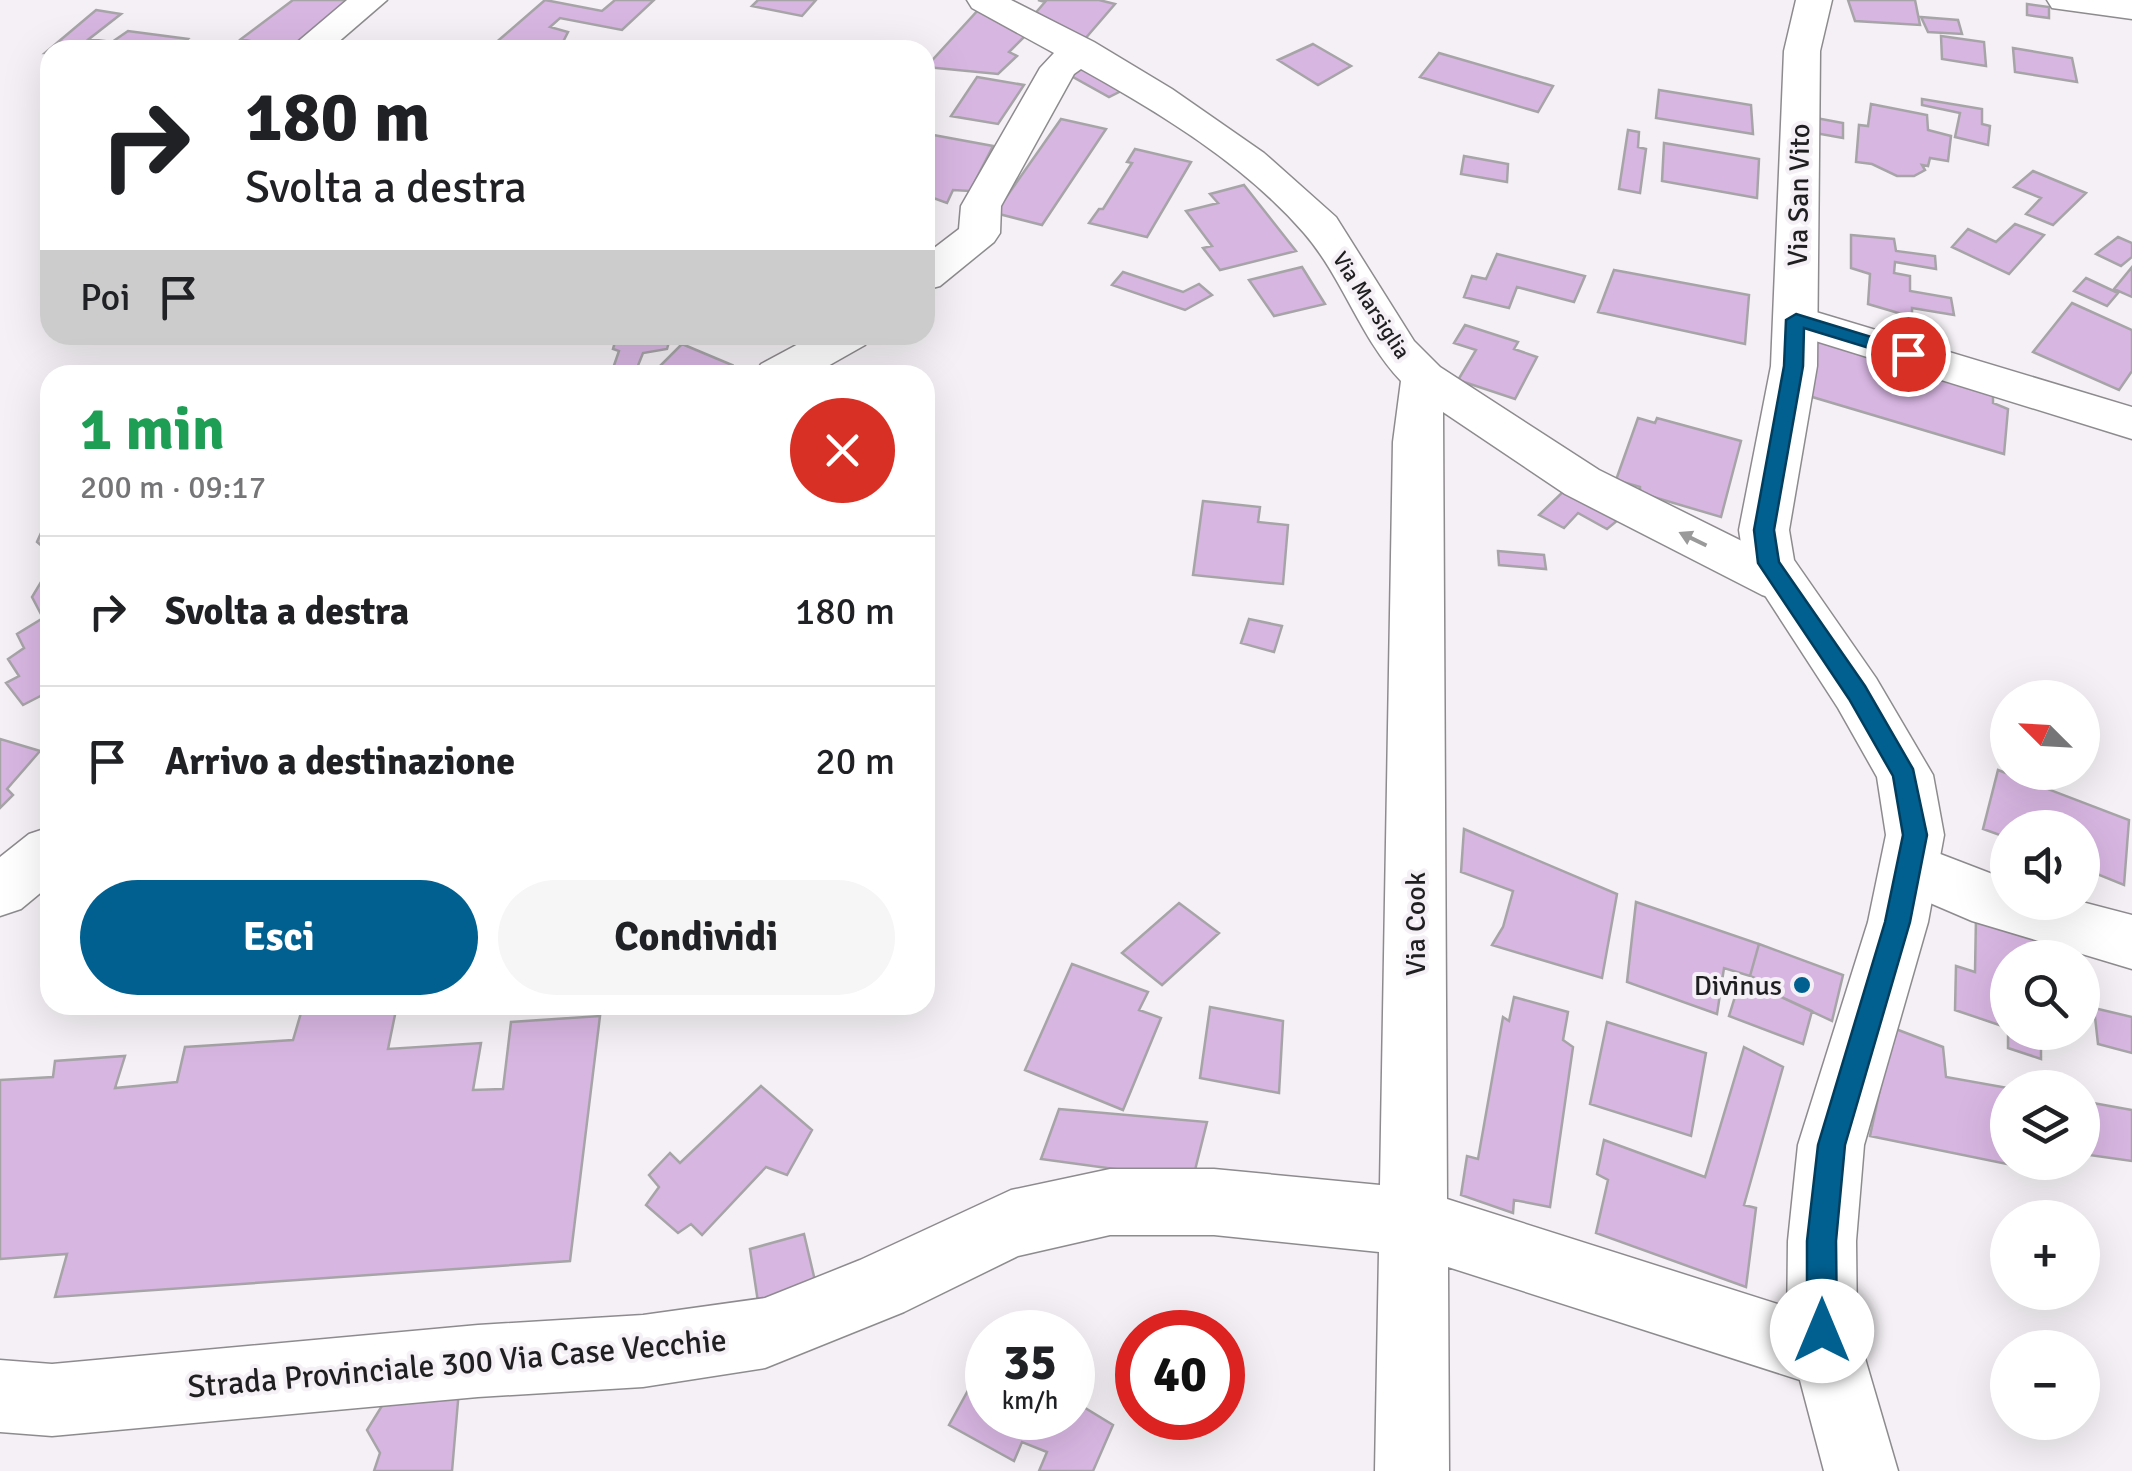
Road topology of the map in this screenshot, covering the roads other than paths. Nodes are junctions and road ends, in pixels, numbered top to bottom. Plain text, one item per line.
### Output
1 (369, 0) edge
2 (985, 0) edge
3 (1814, 0) edge
4 (2065, 0) edge
5 (2132, 8) edge
6 (319, 40) edge
7 (1082, 50) junction
8 (935, 269) edge
9 (1796, 320) junction
10 (830, 345) edge
11 (795, 365) edge
12 (1424, 378) junction
13 (2132, 422) edge
14 (1780, 582) junction
15 (40, 859) edge
16 (1908, 867) junction
17 (0, 892) edge
18 (2132, 942) edge
19 (1413, 1222) junction
20 (1828, 1353) junction
21 (0, 1396) edge
22 (1412, 1471) edge
23 (1861, 1471) edge

1 - 6 street
2 - 7 street, Via Marsiglia
3 - 9 street, Via San Vito
4 - 5 street
7 - 8 street
7 - 12 street, Via Marsiglia
9 - 13 street
9 - 14 street, Via San Vito
10 - 11 street
14 -> 12 street, Via Marsiglia
12 - 19 street, Via Cook
14 - 16 street, Via San Vito
15 - 17 street
16 - 18 street
16 - 20 street, Via San Vito
19 - 20 street, Strada Provinciale 300 Via Case Vecchie
19 - 21 street, Strada Provinciale 300 Via Case Vecchie
19 - 22 street, Via Cook
20 - 23 street, Via San Vito

